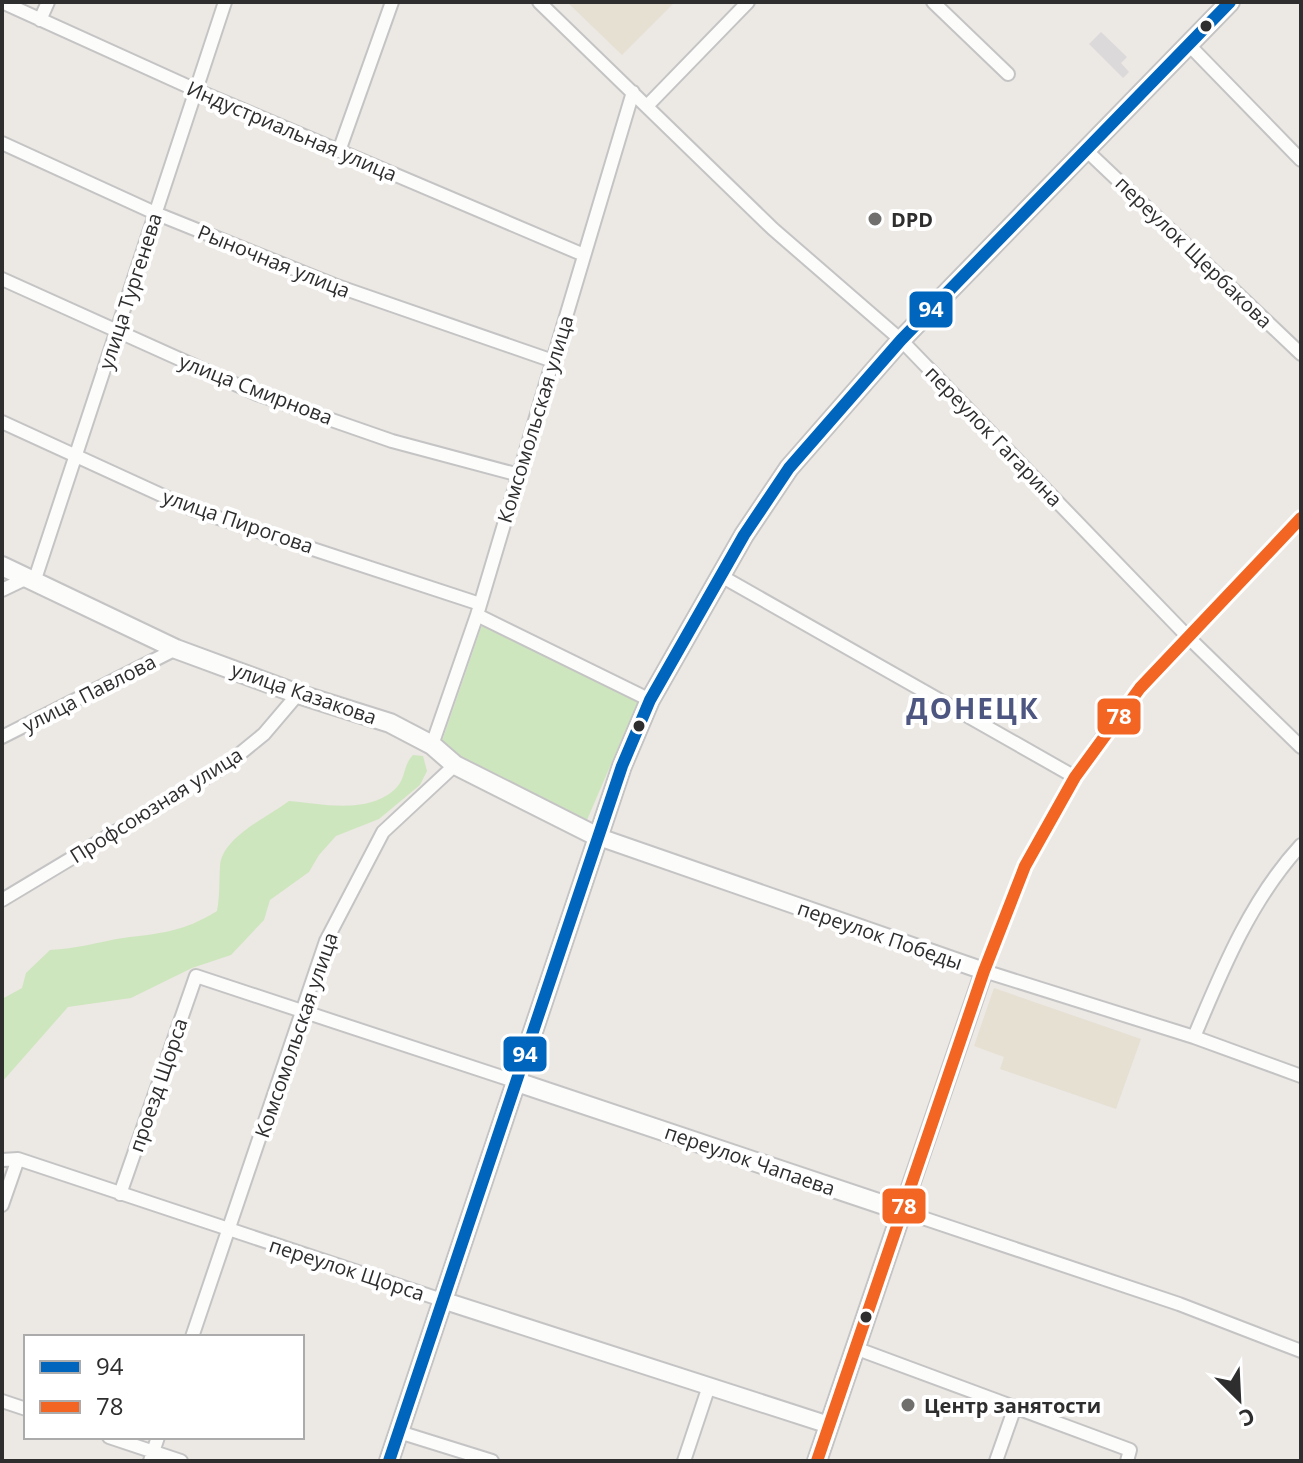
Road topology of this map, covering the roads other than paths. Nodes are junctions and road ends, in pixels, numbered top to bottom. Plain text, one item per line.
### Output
1 (2, 2) edge
2 (48, 2) edge
3 (225, 2) edge
4 (392, 2) edge
5 (539, 2) edge
6 (748, 2) edge
7 (933, 2) edge
8 (1230, 2) edge
9 (40, 20) junction
10 (1189, 45) junction
11 (1008, 74) dead end
12 (196, 90) junction
13 (633, 92) junction
14 (647, 106) junction
15 (2, 143) edge
16 (1086, 150) junction
17 (339, 151) junction
18 (1301, 160) edge
19 (155, 213) junction
20 (584, 255) junction
21 (2, 279) edge
22 (117, 332) junction
23 (901, 340) junction
24 (1301, 354) edge
25 (553, 361) junction
26 (2, 422) edge
27 (76, 456) junction
28 (519, 475) junction
29 (1301, 518) edge
30 (2, 566) edge
31 (721, 576) junction
32 (31, 578) junction
33 (2, 590) edge
34 (479, 610) junction
35 (1188, 637) junction
36 (176, 649) junction
37 (298, 694) junction
38 (650, 700) junction
39 (2, 737) edge
40 (432, 745) junction
41 (1301, 747) edge
42 (455, 765) junction
43 (1075, 777) junction
44 (596, 836) junction
45 (1301, 845) edge
46 (2, 900) edge
47 (984, 971) junction
48 (196, 976) joint
49 (302, 1012) junction
50 (1194, 1037) junction
51 (1301, 1076) edge
52 (517, 1082) junction
53 (18, 1159) junction
54 (2, 1160) edge
55 (120, 1194) junction
56 (2, 1205) edge
57 (902, 1211) junction
58 (228, 1230) junction
59 (442, 1300) junction
60 (193, 1335) edge
61 (855, 1348) junction
62 (1301, 1351) edge
63 (709, 1386) junction
64 (2, 1401) edge
65 (1015, 1407) junction
66 (24, 1408) edge
67 (829, 1425) junction
68 (399, 1432) junction
69 (114, 1439) edge
70 (152, 1456) edge
71 (1128, 1456) edge
72 (181, 1461) edge
73 (389, 1461) edge
74 (492, 1461) edge
75 (684, 1461) edge
76 (817, 1461) edge
77 (996, 1461) edge

1 - 9 street, Индустриальная улица
2 - 9 street
3 - 12 street, улица Тургенева
4 - 17 street
5 - 13 street, переулок Гагарина
6 - 14 street
7 - 11 street
8 - 10 main road
9 - 12 street, Индустриальная улица
10 - 16 main road
10 - 18 street
12 - 17 street, Индустриальная улица
12 - 19 street, улица Тургенева
13 - 14 street, переулок Гагарина
13 - 20 street, Комсомольская улица
14 - 23 street, переулок Гагарина
15 - 19 street, Рыночная улица
16 - 23 main road
16 - 24 street, переулок Щербакова
17 - 20 street, Индустриальная улица
19 - 22 street, улица Тургенева
19 - 25 street, Рыночная улица
20 - 25 street, Комсомольская улица
21 - 22 street, улица Смирнова
22 - 27 street, улица Тургенева
22 - 28 street, улица Смирнова
23 - 31 main road
23 - 35 street, переулок Гагарина
25 - 28 street, Комсомольская улица
26 - 27 street, улица Пирогова
27 - 32 street, улица Тургенева
27 - 34 street, улица Пирогова
28 - 34 street, Комсомольская улица
29 - 35 street
30 - 32 main road, улица Казакова
31 - 38 main road
31 - 43 street
32 - 33 street
32 - 36 main road, улица Казакова
34 - 38 street, улица Пирогова
34 - 40 street, Комсомольская улица
35 - 41 street, переулок Гагарина
35 - 43 street
36 - 37 main road, улица Казакова
36 - 39 street, улица Павлова
37 - 40 main road, улица Казакова
37 - 46 street, Профсоюзная улица
38 - 44 main road
40 - 42 main road, улица Казакова
42 - 44 main road, улица Казакова
42 - 49 street, Комсомольская улица
43 - 47 street
44 - 47 street, переулок Победы
44 - 52 main road
45 - 50 street
47 - 50 street, переулок Победы
47 - 57 street
48 - 49 street, переулок Чапаева
48 - 55 street, проезд Щорса
49 - 52 street, переулок Чапаева
49 - 58 street, Комсомольская улица
50 - 51 street, переулок Победы
52 - 57 main road, переулок Чапаева
52 - 59 main road
53 - 54 street, переулок Щорса
53 - 55 street, переулок Щорса
53 - 56 street
55 - 58 street, переулок Щорса
57 - 61 main road
57 - 62 street, переулок Чапаева
58 - 59 street, переулок Щорса
58 - 60 street, Комсомольская улица
59 - 63 street, переулок Щорса
59 - 68 main road
61 - 65 street
61 - 67 main road
63 - 67 street, переулок Щорса
63 - 75 street
64 - 66 street
65 - 71 street
65 - 77 street
67 - 76 main road
68 - 73 main road
68 - 74 street
69 - 70 street
70 - 72 street

